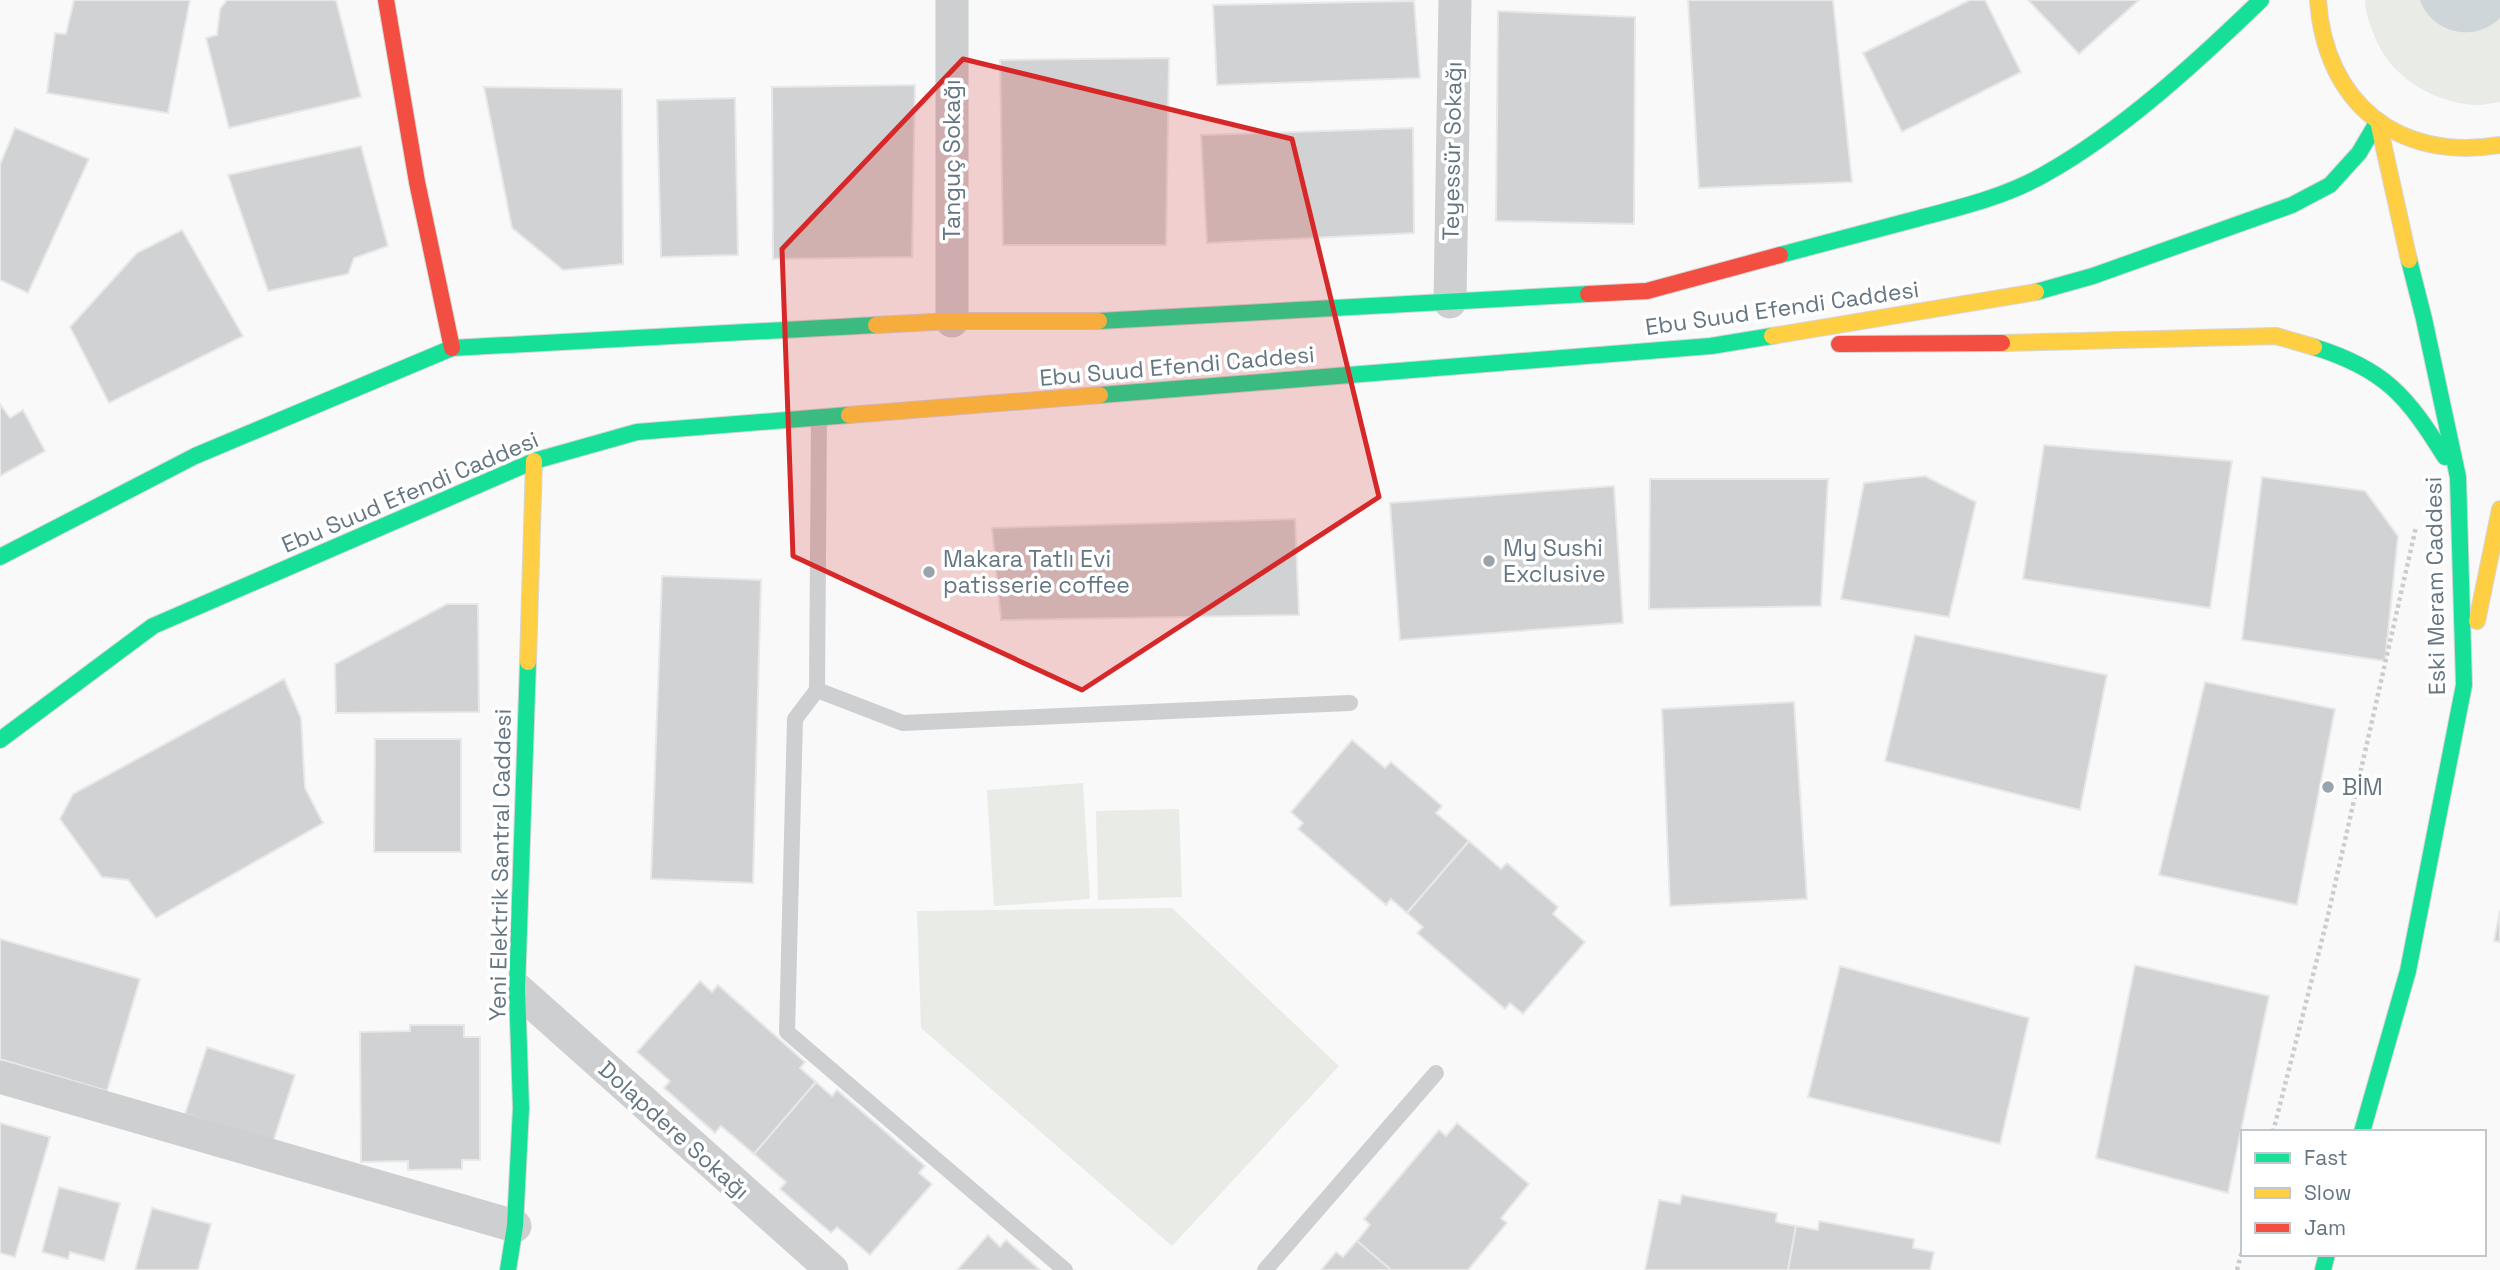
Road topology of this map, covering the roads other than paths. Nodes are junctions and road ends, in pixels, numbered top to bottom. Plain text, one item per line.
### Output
1 (386, 0) edge
2 (952, 0) edge
3 (1455, 0) edge
4 (2261, 0) edge
5 (2318, 0) edge
6 (2378, 121) junction
7 (2500, 145) edge
8 (1450, 302) junction
9 (952, 321) junction
10 (1711, 346) junction
11 (452, 348) junction
12 (819, 418) junction
13 (534, 461) junction
14 (2458, 478) junction
15 (2500, 509) edge
16 (0, 557) edge
17 (2464, 685) junction
18 (817, 690) junction
19 (1350, 703) dead end
20 (0, 740) edge
21 (517, 989) junction
22 (1436, 1073) dead end
23 (0, 1077) edge
24 (2363, 1130) edge
25 (515, 1226) junction
26 (508, 1270) edge
27 (832, 1270) edge
28 (1065, 1270) edge
29 (1265, 1270) edge

1 - 11 street
2 - 9 street, Tanguç Sokağı
3 - 8 street, Teyessür Sokağı
4 - 8 street, Ebu Suud Efendi Caddesi
5 - 6 street
6 - 7 street
6 - 10 street, Ebu Suud Efendi Caddesi
6 - 14 street, Eski Meram Caddesi
8 - 9 street, Ebu Suud Efendi Caddesi
9 - 11 street, Ebu Suud Efendi Caddesi
10 - 12 street, Ebu Suud Efendi Caddesi
10 - 14 street
11 - 16 street, Ebu Suud Efendi Caddesi
12 - 13 street, Ebu Suud Efendi Caddesi
12 - 18 lane
13 - 20 street, Ebu Suud Efendi Caddesi
13 - 21 street, Yeni Elektrik Santral Caddesi
14 - 17 street, Eski Meram Caddesi
15 - 17 street
17 - 24 street, Eski Meram Caddesi
18 - 19 lane
18 - 28 lane
21 - 25 street, Yeni Elektrik Santral Caddesi
21 - 27 street, Dolapdere Sokağı
22 - 29 lane
23 - 25 street
25 - 26 street, Yeni Elektrik Santral Caddesi

